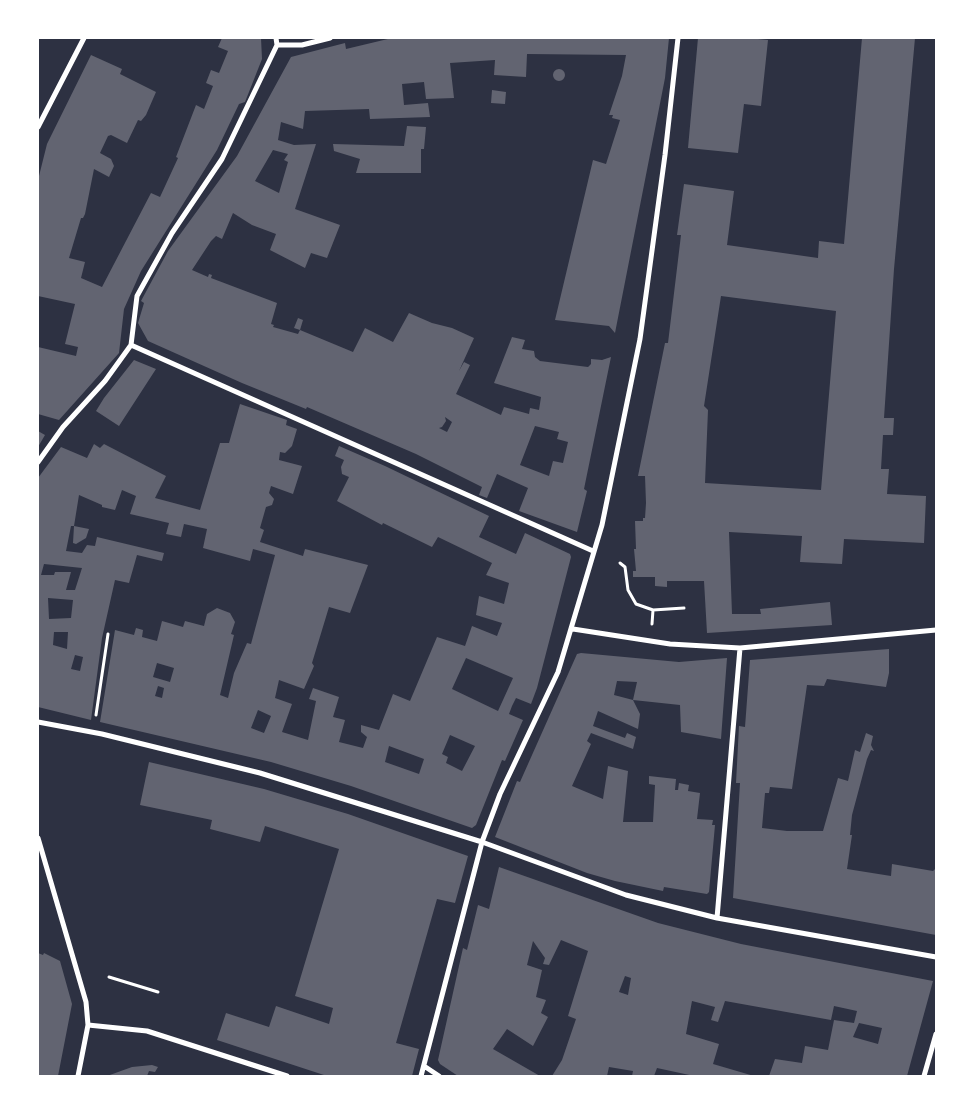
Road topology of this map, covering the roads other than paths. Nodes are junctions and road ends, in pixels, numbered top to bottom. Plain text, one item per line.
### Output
1 (84, 38) edge
2 (276, 38) edge
3 (330, 38) edge
4 (678, 38) edge
5 (277, 45) junction
6 (38, 127) edge
7 (131, 345) junction
8 (38, 462) edge
9 (593, 551) junction
10 (572, 629) junction
11 (936, 630) edge
12 (740, 648) junction
13 (38, 722) edge
14 (38, 838) edge
15 (482, 842) junction
16 (717, 918) junction
17 (936, 957) edge
18 (88, 1025) junction
19 (936, 1034) edge
20 (424, 1066) junction
21 (78, 1076) edge
22 (287, 1076) edge
23 (421, 1076) edge
24 (439, 1076) edge
25 (924, 1076) edge

1 - 6 street
2 - 5 street
3 - 5 street
4 - 9 street
5 - 7 street
7 - 8 street
7 - 9 street
9 - 10 street
10 - 12 street
10 - 15 street
11 - 12 street
12 - 16 street
13 - 15 street
14 - 18 street
15 - 16 street
15 - 20 street
16 - 17 street
18 - 21 street
18 - 22 street
19 - 25 street
20 - 23 street
20 - 24 street

